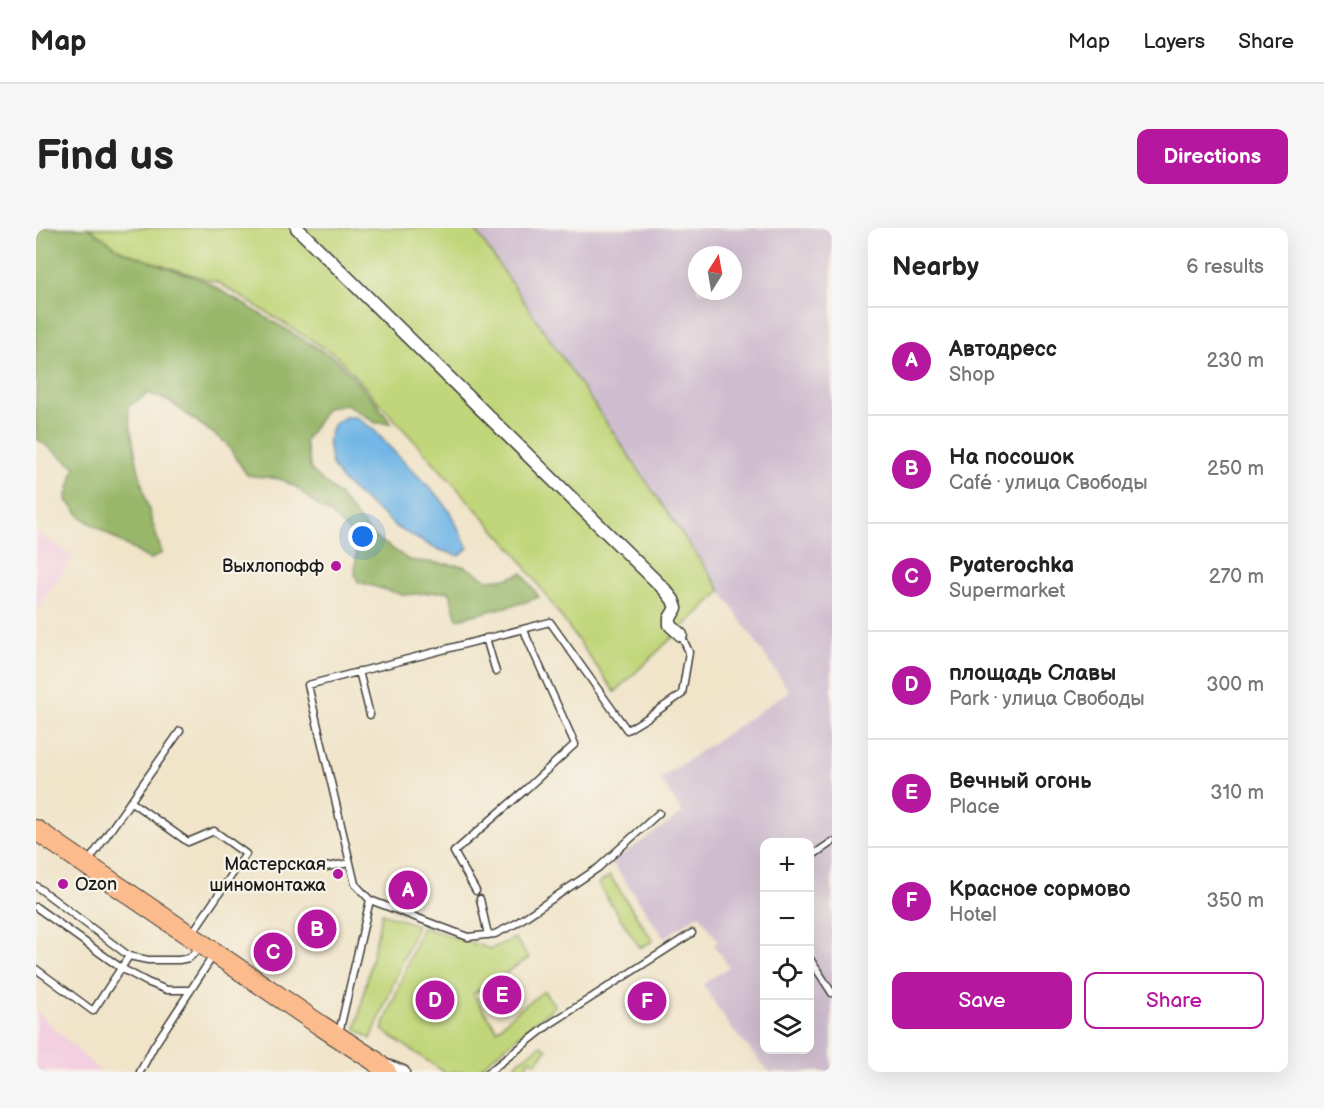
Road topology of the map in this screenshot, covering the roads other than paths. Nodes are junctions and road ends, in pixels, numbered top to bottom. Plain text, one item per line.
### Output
1 (297, 228) edge
2 (524, 628) junction
3 (681, 635) joint
4 (486, 638) junction
5 (359, 671) junction
6 (496, 672) dead end
7 (370, 715) dead end
8 (180, 731) dead end
9 (130, 801) junction
10 (659, 813) dead end
11 (36, 831) edge
12 (832, 842) edge
13 (814, 854) edge
14 (350, 863) junction
15 (86, 865) junction
16 (326, 867) dead end
17 (36, 886) edge
18 (476, 891) dead end
19 (480, 899) dead end
20 (370, 900) junction
21 (36, 907) edge
22 (692, 933) dead end
23 (488, 935) junction
24 (203, 945) junction
25 (129, 956) junction
26 (814, 965) edge
27 (121, 968) junction
28 (36, 969) edge
29 (190, 990) junction
30 (832, 993) edge
31 (339, 1037) junction
32 (381, 1066) edge
33 (140, 1072) edge
34 (404, 1072) edge
35 (489, 1072) edge

1 - 3 street
2 - 3 lane
2 - 4 lane
2 - 18 lane
4 - 5 lane
4 - 6 lane
5 - 7 lane
5 - 14 lane
8 - 9 lane
9 - 15 lane
9 - 24 lane
10 - 23 lane
11 - 15 main road
12 - 13 lane
14 - 16 lane
14 - 20 lane
15 - 24 main road
17 - 25 lane
19 - 23 lane
20 - 23 lane
20 - 31 lane
21 - 27 lane
22 - 35 lane
24 - 25 lane
24 - 29 lane
24 - 31 main road
25 - 27 lane
26 - 30 lane
27 - 28 lane
27 - 29 lane
29 - 33 lane
31 - 32 main road
32 - 34 street

